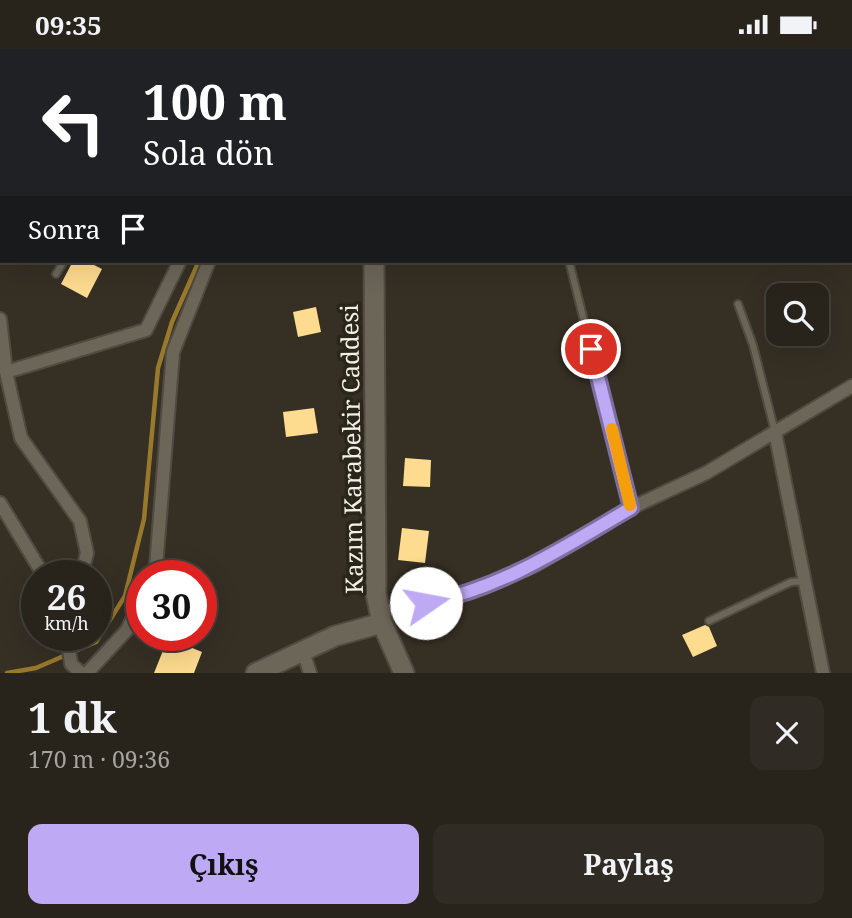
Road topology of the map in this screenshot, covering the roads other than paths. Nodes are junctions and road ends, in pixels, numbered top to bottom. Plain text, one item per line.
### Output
1 (63, 263) edge
2 (179, 263) edge
3 (208, 263) edge
4 (374, 263) edge
5 (570, 263) edge
6 (56, 274) dead end
7 (738, 304) dead end
8 (0, 319) edge
9 (6, 372) junction
10 (852, 386) edge
11 (775, 432) junction
12 (0, 503) edge
13 (631, 508) junction
14 (34, 560) edge
15 (85, 560) edge
16 (157, 560) edge
17 (805, 582) junction
18 (381, 617) junction
19 (709, 621) dead end
20 (126, 631) edge
21 (71, 651) edge
22 (303, 651) junction
23 (76, 669) edge
24 (87, 673) edge
25 (256, 673) edge
26 (310, 673) edge
27 (404, 673) edge
28 (823, 673) edge

1 - 6 lane
2 - 9 street
3 - 16 street
4 - 18 street, Kazım Karabekir Caddesi
5 - 13 lane
7 - 11 lane
8 - 9 street
9 - 15 street
10 - 11 street
11 - 13 street
11 - 17 street
12 - 14 street
13 - 18 street
17 - 19 lane
17 - 28 street
18 - 22 street
18 - 27 street, Kazım Karabekir Caddesi
20 - 24 street
21 - 23 street
22 - 25 street
22 - 26 street

